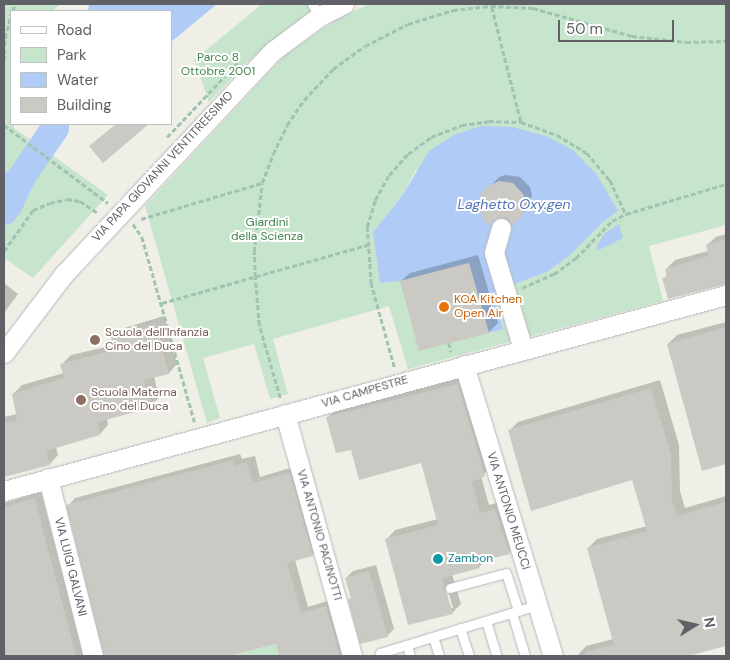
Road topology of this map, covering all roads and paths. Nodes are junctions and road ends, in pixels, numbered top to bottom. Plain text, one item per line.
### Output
1 (344, 4) edge
2 (491, 6) junction
3 (316, 10) edge
4 (10, 19) edge
5 (726, 41) edge
6 (4, 61) edge
7 (521, 122) junction
8 (4, 125) edge
9 (262, 184) junction
10 (726, 184) edge
11 (120, 212) junction
12 (98, 213) dead end
13 (626, 214) junction
14 (501, 228) dead end
15 (367, 246) junction
16 (4, 251) edge
17 (255, 276) junction
18 (505, 290) junction
19 (726, 295) edge
20 (162, 304) junction
21 (523, 349) junction
22 (4, 353) edge
23 (464, 366) junction
24 (400, 382) junction
25 (285, 414) junction
26 (198, 437) junction
27 (48, 478) junction
28 (4, 491) edge
29 (450, 588) dead end
30 (538, 605) junction
31 (515, 612) junction
32 (486, 621) junction
33 (460, 628) junction
34 (433, 637) junction
35 (407, 645) junction
36 (93, 656) edge
37 (352, 656) edge
38 (381, 656) edge
39 (410, 656) edge
40 (439, 656) edge
41 (469, 656) edge
42 (497, 656) edge
43 (525, 656) edge
44 (553, 656) edge

1 - 3 street, VIA PAPA GIOVANNI VENTITREESIMO
2 - 5 path
2 - 7 path
2 - 9 path
3 - 11 street, VIA PAPA GIOVANNI VENTITREESIMO
4 - 6 path
7 - 13 path
7 - 15 path
8 - 11 path
9 - 17 path
9 - 20 path
10 - 13 path
11 - 22 street, VIA PAPA GIOVANNI VENTITREESIMO
12 - 16 path
13 - 18 path
14 - 18 street
15 - 17 path
15 - 24 path
17 - 20 path
17 - 25 path
18 - 21 street
19 - 21 street, VIA CAMPESTRE
20 - 26 path
21 - 23 street, VIA CAMPESTRE
23 - 24 street, VIA CAMPESTRE
23 - 30 street, VIA ANTONIO MEUCCI
24 - 25 street, VIA CAMPESTRE
25 - 26 street, VIA CAMPESTRE
25 - 37 street, VIA ANTONIO PACINOTTI
26 - 27 street, VIA CAMPESTRE
27 - 28 street, VIA CAMPESTRE
27 - 36 street, VIA LUIGI GALVANI
29 - 31 lane
30 - 31 lane
30 - 44 street, VIA ANTONIO MEUCCI
31 - 32 lane
31 - 43 lane
32 - 33 lane
32 - 42 lane
33 - 34 lane
33 - 41 lane
34 - 35 lane
34 - 40 lane
35 - 38 lane
35 - 39 lane

